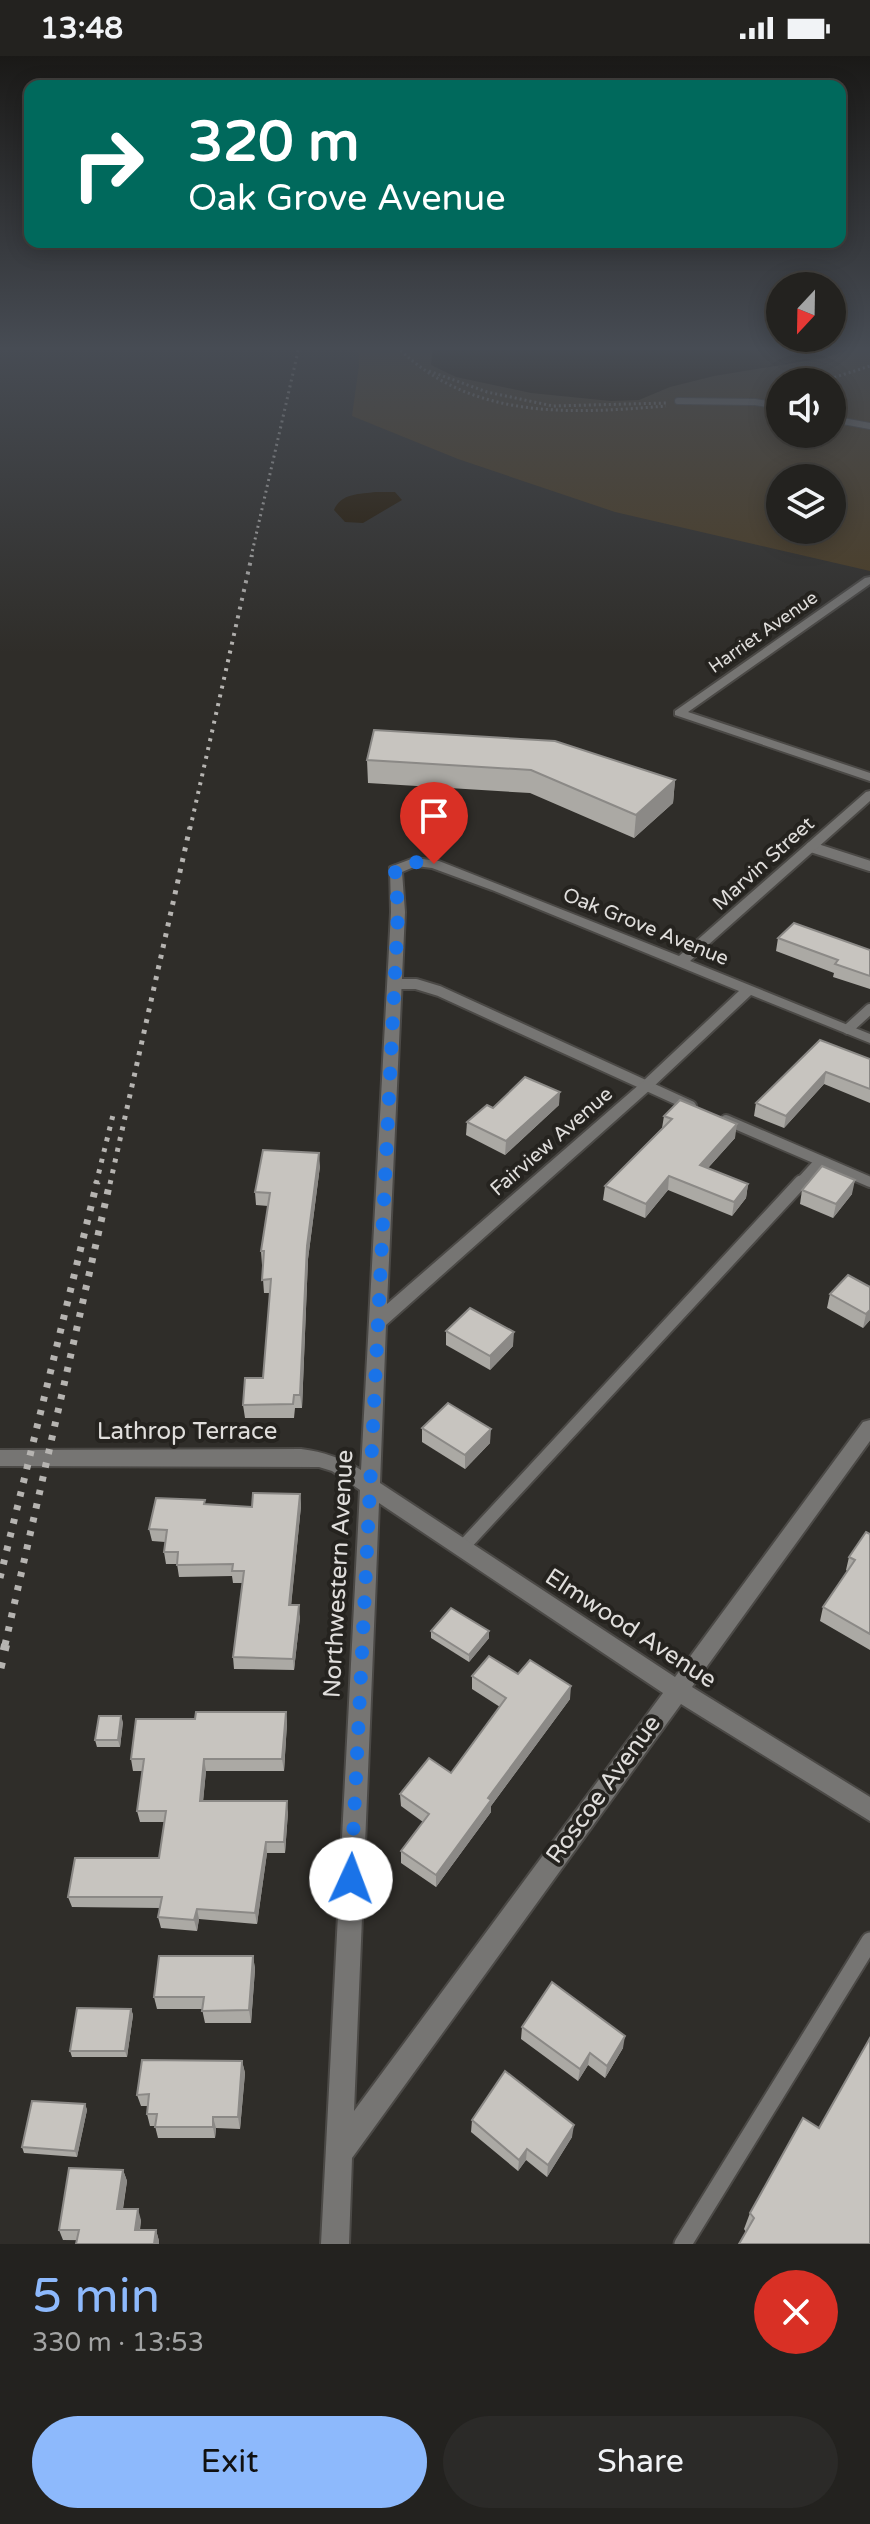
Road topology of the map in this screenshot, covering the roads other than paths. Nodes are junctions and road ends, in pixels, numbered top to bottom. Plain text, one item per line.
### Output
1 (869, 580) edge
2 (870, 777) edge
3 (870, 795) edge
4 (811, 847) junction
5 (404, 864) joint
6 (870, 866) edge
7 (682, 961) junction
8 (394, 984) junction
9 (748, 990) junction
10 (870, 1009) edge
11 (848, 1029) junction
12 (870, 1039) edge
13 (646, 1086) junction
14 (704, 1111) edge
15 (718, 1117) edge
16 (820, 1161) junction
17 (870, 1182) edge
18 (379, 1321) junction
19 (870, 1427) edge
20 (0, 1458) edge
21 (368, 1483) junction
22 (461, 1549) junction
23 (676, 1689) junction
24 (870, 1810) edge
25 (870, 1941) edge
26 (339, 2154) junction
27 (335, 2244) edge
28 (683, 2244) edge

1 - 2 street, Harriet Avenue
3 - 4 street, Marvin Street
4 - 6 lane
4 - 7 street, Marvin Street
5 - 7 street, Oak Grove Avenue
5 - 8 street, Northwestern Avenue
7 - 9 street, Oak Grove Avenue
8 - 13 lane
8 - 18 street, Northwestern Avenue
9 - 11 street, Oak Grove Avenue
9 - 13 street, Fairview Avenue
10 - 11 lane
11 - 12 street, Oak Grove Avenue
13 - 14 lane
13 - 18 street, Fairview Avenue
15 - 16 lane
16 - 17 lane
16 - 22 lane
18 - 21 street, Northwestern Avenue
19 - 23 street, Roscoe Avenue
20 - 21 street, Lathrop Terrace
21 - 22 street, Elmwood Avenue
21 - 26 street, Northwestern Avenue
22 - 23 street, Elmwood Avenue
23 - 24 street, Elmwood Avenue
23 - 26 street, Roscoe Avenue
25 - 28 lane
26 - 27 street, Northwestern Avenue

